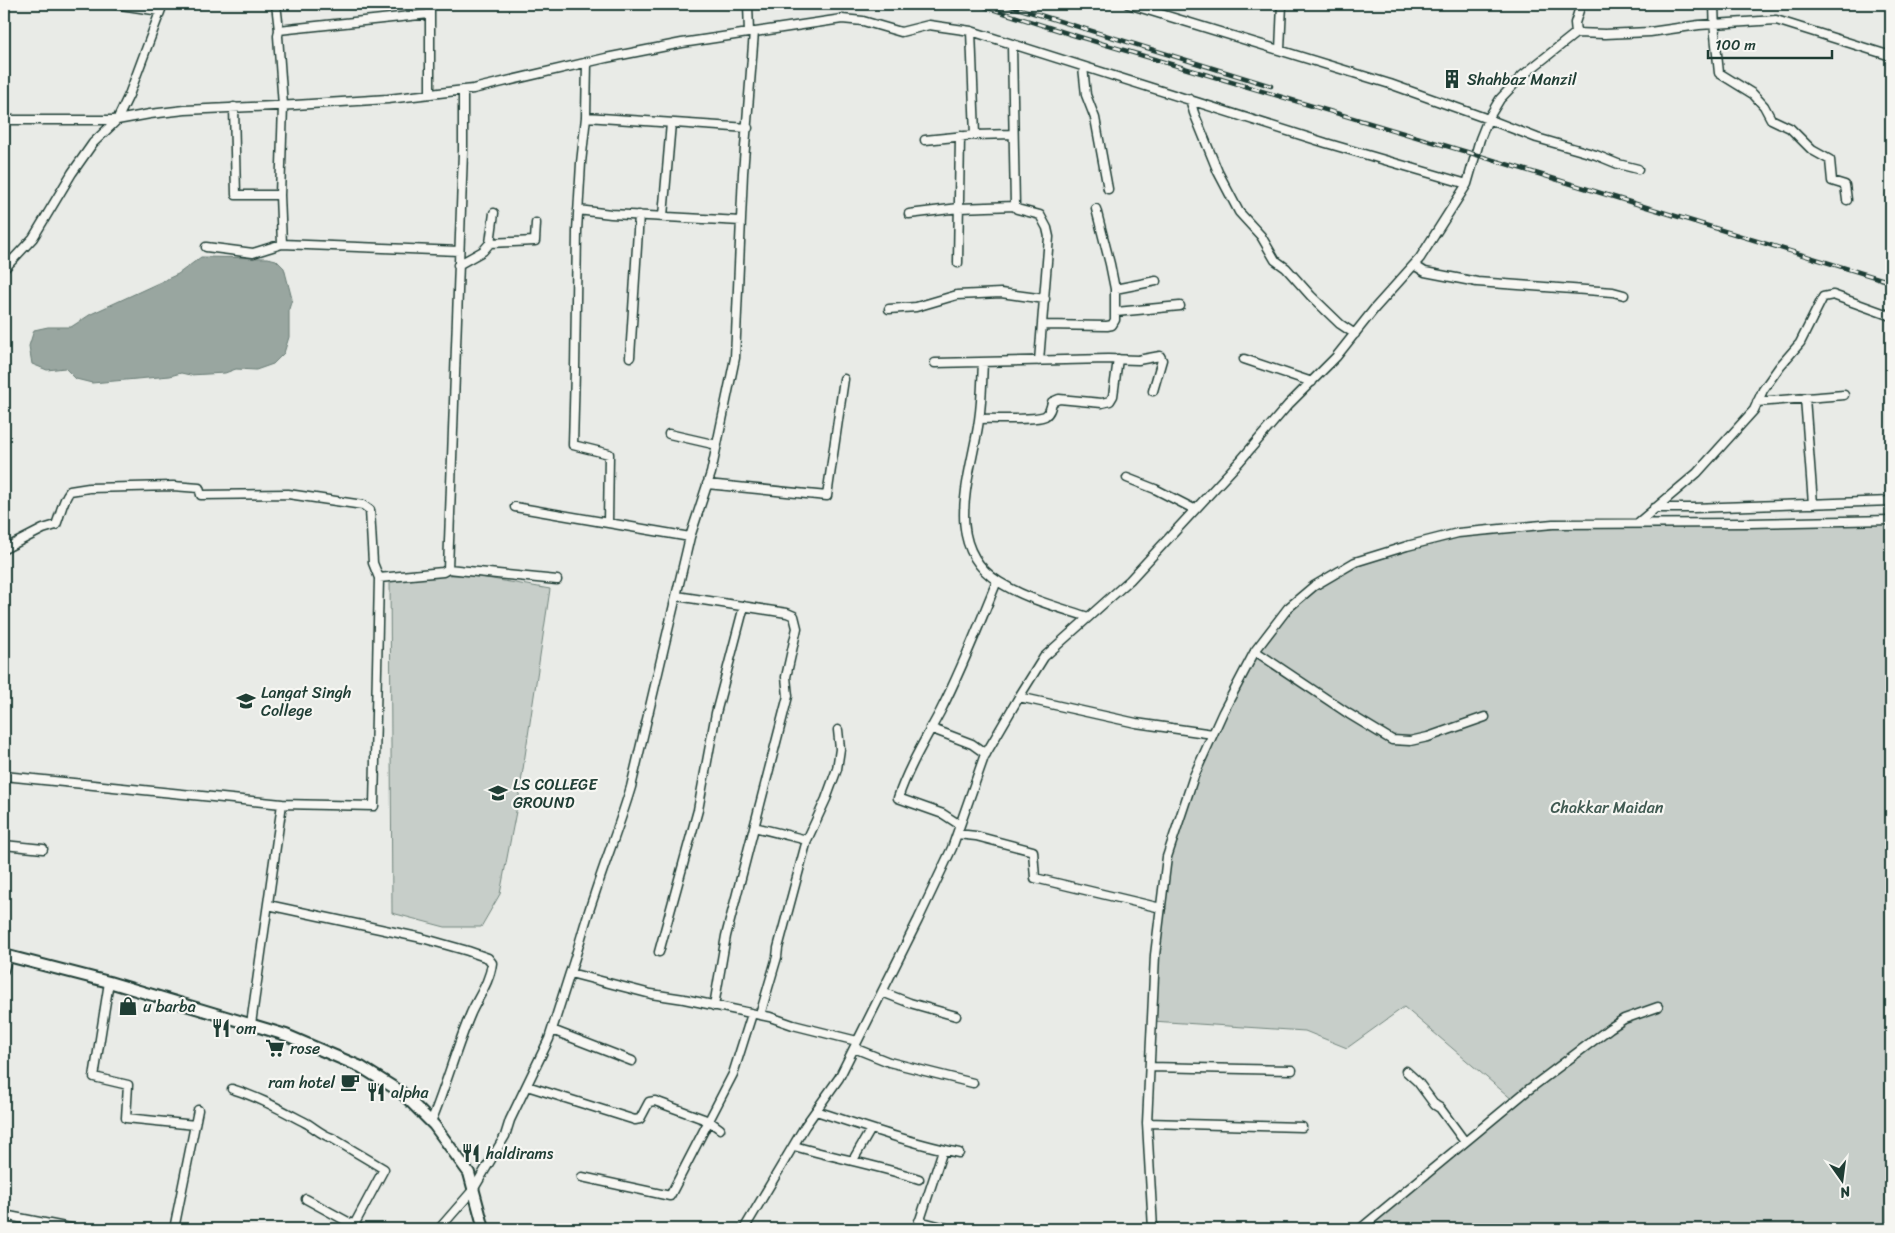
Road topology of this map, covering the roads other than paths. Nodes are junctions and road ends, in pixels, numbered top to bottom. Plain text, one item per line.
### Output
1 (114, 4) edge
2 (276, 4) edge
3 (430, 4) edge
4 (748, 4) edge
5 (1128, 4) edge
6 (1282, 4) edge
7 (1581, 4) edge
8 (1714, 4) edge
9 (162, 7) edge
10 (429, 14) junction
11 (1714, 24) junction
12 (279, 30) junction
13 (971, 31) junction
14 (751, 33) junction
15 (1576, 33) junction
16 (1012, 45) junction
17 (1280, 50) junction
18 (1891, 56) edge
19 (587, 62) junction
20 (1084, 67) junction
21 (463, 90) junction
22 (430, 94) junction
23 (1190, 99) junction
24 (283, 106) junction
25 (234, 107) junction
26 (586, 117) junction
27 (1488, 118) junction
28 (4, 120) edge
29 (117, 120) junction
30 (671, 123) junction
31 (748, 128) junction
32 (1013, 134) junction
33 (975, 135) junction
34 (960, 136) junction
35 (925, 140) dead end
36 (1638, 170) dead end
37 (1467, 184) junction
38 (1108, 189) dead end
39 (280, 195) junction
40 (1847, 200) dead end
41 (1015, 206) junction
42 (959, 208) junction
43 (1096, 209) dead end
44 (578, 210) junction
45 (494, 213) dead end
46 (909, 214) dead end
47 (639, 215) junction
48 (663, 216) junction
49 (742, 221) junction
50 (536, 223) dead end
51 (490, 243) junction
52 (282, 244) junction
53 (206, 247) dead end
54 (459, 251) junction
55 (958, 263) dead end
56 (458, 265) junction
57 (1414, 265) junction
58 (4, 269) edge
59 (1156, 281) dead end
60 (1115, 288) junction
61 (1624, 295) dead end
62 (1045, 299) junction
63 (1180, 306) dead end
64 (889, 309) dead end
65 (1116, 312) junction
66 (1891, 316) edge
67 (1042, 325) junction
68 (1355, 334) junction
69 (630, 357) dead end
70 (1118, 359) junction
71 (1244, 359) dead end
72 (1040, 361) junction
73 (983, 362) junction
74 (935, 363) dead end
75 (844, 378) dead end
76 (1312, 382) junction
77 (1153, 391) dead end
78 (1844, 395) dead end
79 (1805, 398) junction
80 (1757, 402) junction
81 (980, 419) junction
82 (668, 434) dead end
83 (717, 445) junction
84 (1127, 478) dead end
85 (707, 484) junction
86 (1891, 501) edge
87 (1813, 504) junction
88 (515, 507) dead end
89 (1654, 508) junction
90 (1194, 510) junction
91 (1891, 520) edge
92 (1639, 522) junction
93 (608, 523) junction
94 (690, 537) junction
95 (4, 549) edge
96 (448, 569) junction
97 (379, 578) junction
98 (557, 580) dead end
99 (997, 581) junction
100 (678, 596) junction
101 (744, 606) junction
102 (1088, 617) junction
103 (1255, 650) junction
104 (1019, 697) junction
105 (1486, 717) dead end
106 (930, 728) junction
107 (838, 730) dead end
108 (1213, 734) junction
109 (986, 754) junction
110 (4, 776) edge
111 (282, 804) junction
112 (960, 825) junction
113 (754, 828) junction
114 (957, 834) junction
115 (807, 840) junction
116 (4, 845) edge
117 (44, 849) dead end
118 (268, 905) junction
119 (1161, 908) junction
120 (659, 952) dead end
121 (6, 955) edge
122 (4, 970) edge
123 (570, 973) junction
124 (109, 982) junction
125 (882, 992) junction
126 (714, 1006) junction
127 (1658, 1007) dead end
128 (756, 1014) junction
129 (956, 1016) dead end
130 (251, 1024) junction
131 (552, 1030) junction
132 (856, 1044) junction
133 (632, 1061) dead end
134 (1150, 1067) junction
135 (1292, 1070) dead end
136 (1406, 1071) dead end
137 (973, 1083) dead end
138 (527, 1086) junction
139 (232, 1089) dead end
140 (198, 1110) dead end
141 (816, 1111) junction
142 (709, 1121) junction
143 (431, 1122) junction
144 (1147, 1122) junction
145 (195, 1126) junction
146 (1302, 1126) dead end
147 (720, 1129) dead end
148 (871, 1129) junction
149 (1465, 1142) junction
150 (794, 1146) junction
151 (943, 1150) junction
152 (959, 1153) dead end
153 (853, 1160) junction
154 (582, 1177) dead end
155 (919, 1179) dead end
156 (472, 1190) junction
157 (306, 1199) dead end
158 (4, 1215) edge
159 (919, 1221) junction
160 (357, 1227) edge
161 (75, 1229) edge
162 (174, 1229) edge
163 (441, 1229) edge
164 (484, 1229) edge
165 (744, 1229) edge
166 (916, 1229) edge
167 (950, 1229) edge
168 (1153, 1229) edge
169 (1360, 1229) edge

1 - 9 street
2 - 12 street
3 - 10 street
4 - 14 street
5 - 17 street
6 - 17 street
7 - 15 street
8 - 11 street
9 - 29 street
10 - 12 street
10 - 22 street
11 - 15 street
11 - 18 street
11 - 40 street
12 - 24 street
13 - 14 street
13 - 16 street
13 - 33 street
14 - 19 street
14 - 31 street
15 - 27 street
16 - 20 street
16 - 32 street
17 - 27 street
19 - 21 street
19 - 26 street
20 - 23 street
20 - 38 street
21 - 22 street
21 - 54 street
22 - 24 street
23 - 37 street
23 - 68 street
24 - 25 street
24 - 39 street
25 - 29 street
25 - 39 street
26 - 30 street
26 - 44 street
27 - 36 street
27 - 37 street
28 - 29 street
29 - 58 street
30 - 31 street
30 - 48 street
31 - 49 street
32 - 33 street
32 - 41 street
33 - 34 street
34 - 35 street
34 - 42 street
37 - 57 street
39 - 52 street
41 - 42 street
41 - 62 street
42 - 46 street
42 - 55 street
43 - 60 street
44 - 47 street
44 - 93 street
45 - 51 street
47 - 48 street
47 - 69 street
48 - 49 street
49 - 83 street
50 - 51 street
51 - 56 street
52 - 53 street
52 - 54 street
54 - 56 street
56 - 96 street
57 - 61 street
57 - 68 street
59 - 60 street
60 - 65 street
62 - 64 street
62 - 67 street
63 - 65 street
65 - 67 street
66 - 80 street
67 - 72 street
68 - 76 street
70 - 72 street
70 - 77 street
70 - 81 street
71 - 76 street
72 - 73 street
73 - 74 street
73 - 81 street
75 - 85 street
76 - 90 street
78 - 79 street
79 - 80 street
79 - 87 street
80 - 89 street
81 - 99 street
82 - 83 street
83 - 85 street
84 - 90 street
85 - 94 street
86 - 87 street
87 - 89 street
88 - 93 street
89 - 92 street
90 - 102 street
91 - 92 street
92 - 103 street
93 - 94 street
94 - 100 street
95 - 97 street
96 - 97 street
96 - 98 street
97 - 111 street
99 - 102 street
99 - 106 street
100 - 101 street
100 - 123 street
101 - 113 street
101 - 120 street
102 - 104 street
103 - 105 street
103 - 108 street
104 - 108 street
104 - 109 street
106 - 109 street
106 - 112 street
107 - 115 street
108 - 119 street
109 - 112 street
110 - 111 street
111 - 118 street
112 - 114 street
113 - 115 street
113 - 126 street
114 - 119 street
114 - 125 street
115 - 128 street
116 - 117 street
118 - 130 street
118 - 143 street
119 - 134 street
121 - 122 street
121 - 124 main road
123 - 126 street
123 - 131 street
124 - 130 main road
124 - 145 street
125 - 129 street
125 - 132 street
126 - 128 street
127 - 149 street
128 - 132 street
128 - 142 street
130 - 143 main road
131 - 133 street
131 - 138 street
132 - 137 street
132 - 141 street
134 - 135 street
134 - 144 street
136 - 149 street
138 - 142 street
138 - 156 street
139 - 160 street
140 - 145 street
141 - 148 street
141 - 150 street
142 - 147 street
142 - 154 street
143 - 156 main road
144 - 146 street
144 - 168 street
145 - 162 street
148 - 151 street
148 - 153 street
149 - 169 street
150 - 153 street
150 - 165 street
151 - 152 street
151 - 159 street
153 - 155 street
156 - 163 street
156 - 164 main road
157 - 160 street
158 - 161 street
159 - 166 street
159 - 167 street

